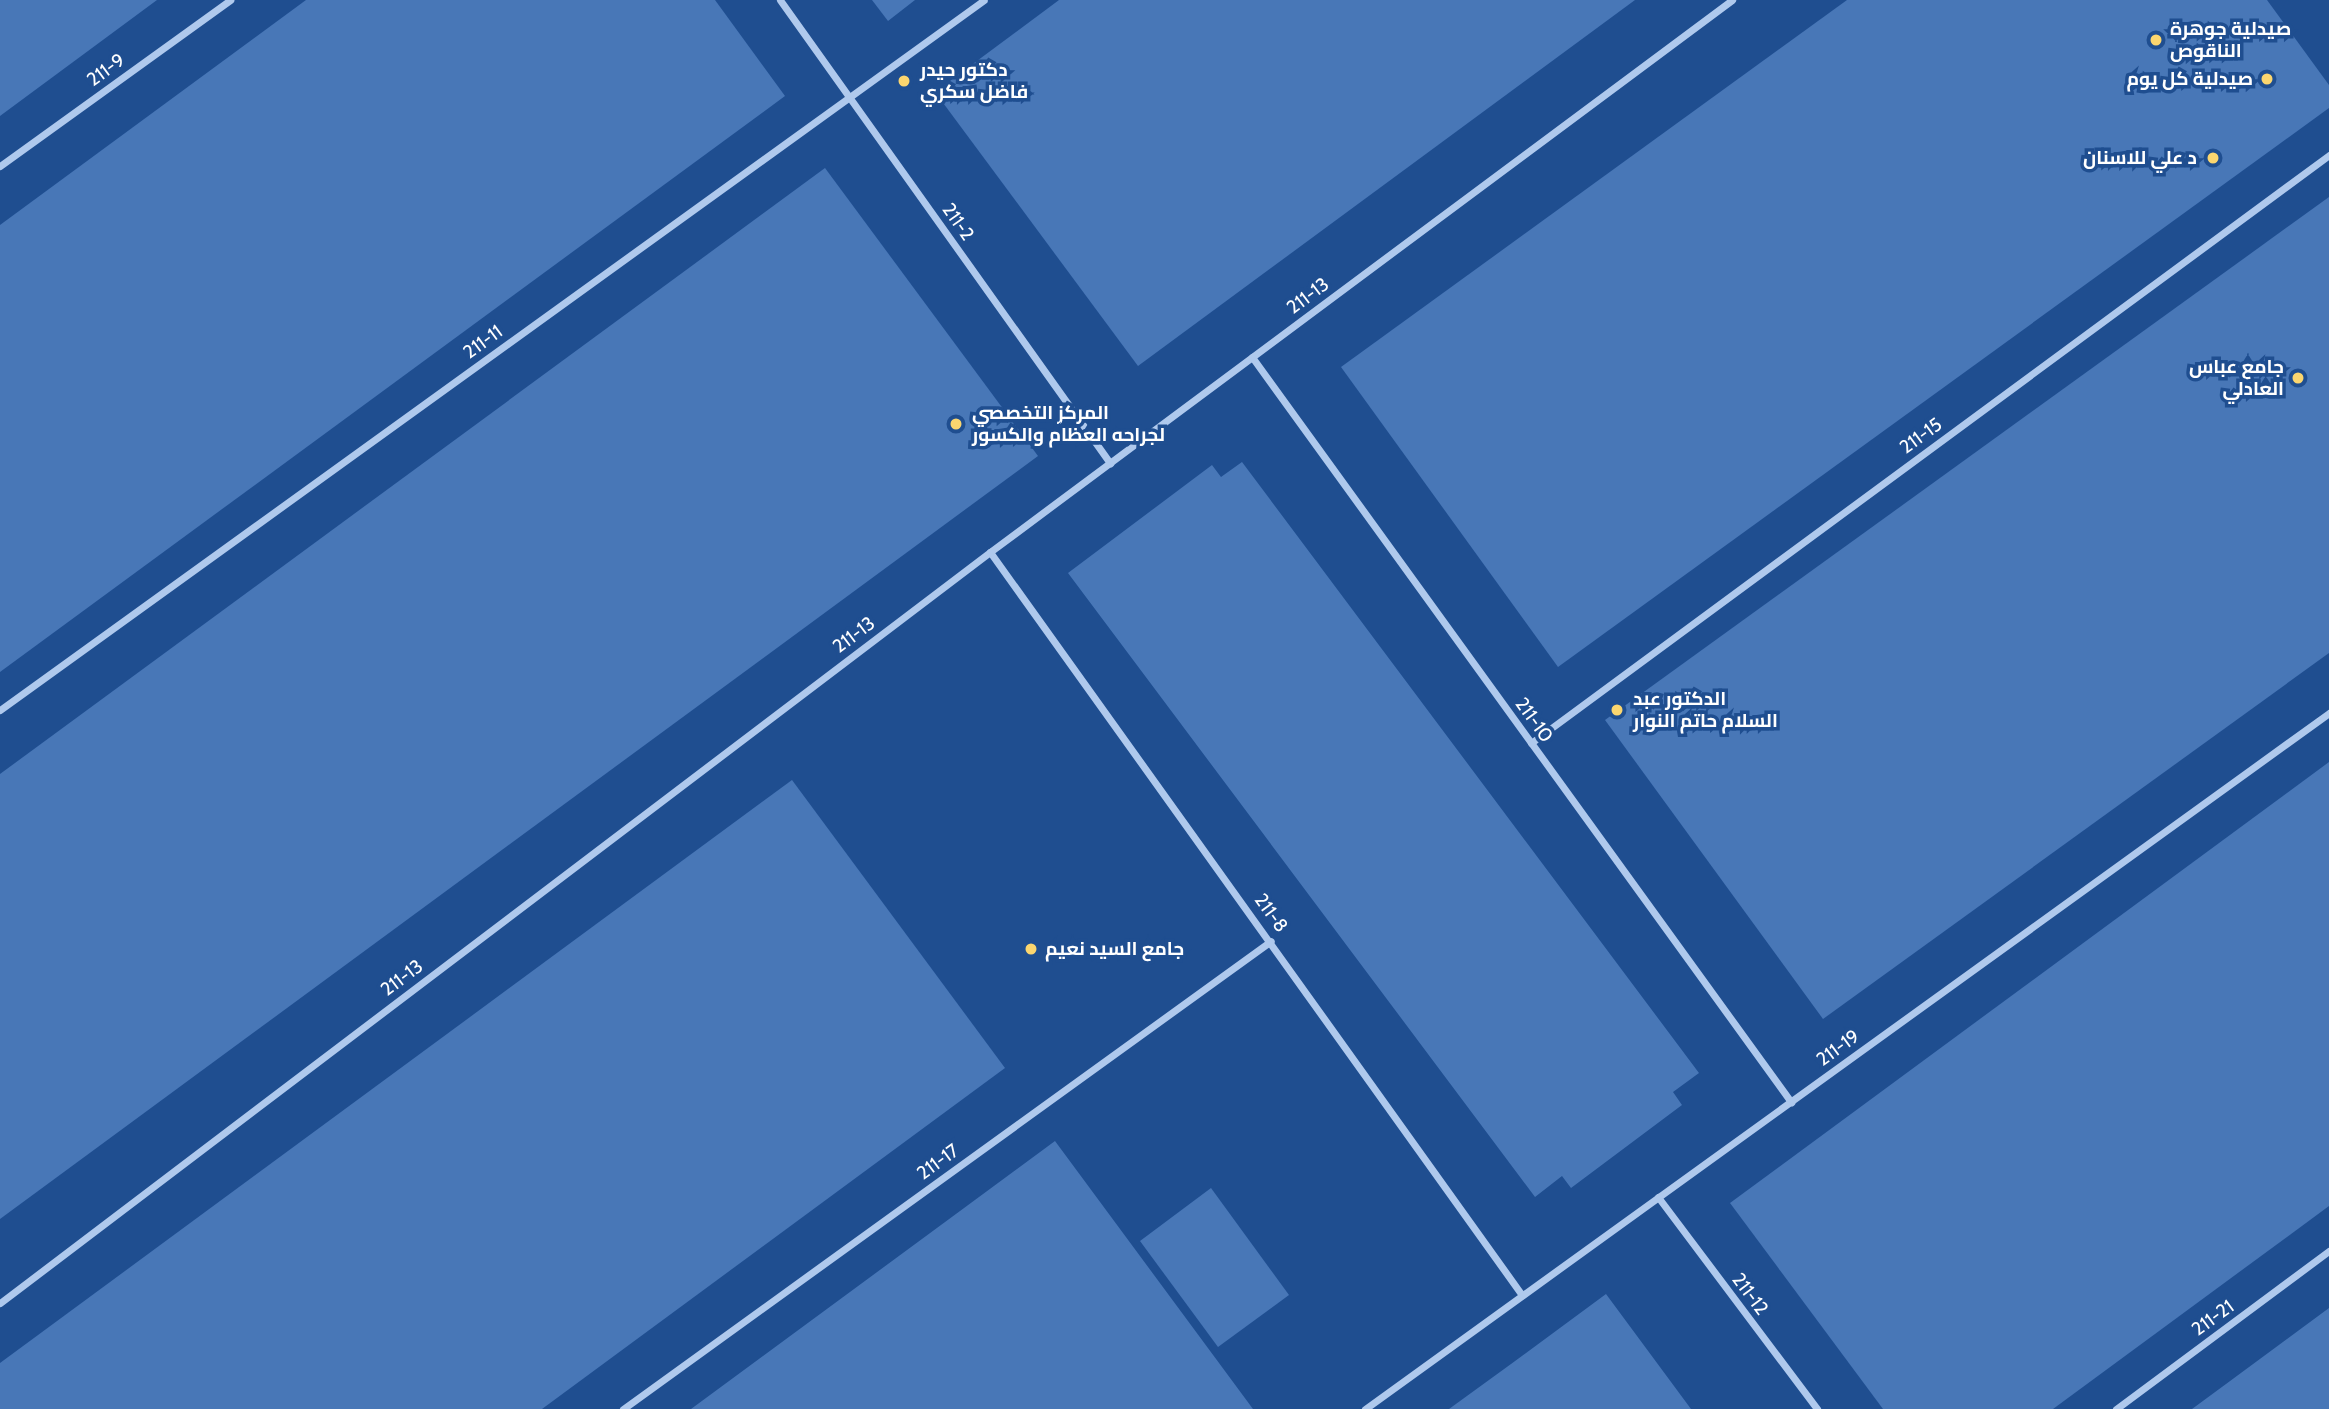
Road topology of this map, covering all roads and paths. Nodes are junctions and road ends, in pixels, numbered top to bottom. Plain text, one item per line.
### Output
1 (230, 0) edge
2 (780, 0) edge
3 (984, 0) edge
4 (1732, 0) edge
5 (849, 97) junction
6 (2329, 155) edge
7 (0, 166) edge
8 (1252, 357) junction
9 (1110, 463) junction
10 (990, 552) junction
11 (0, 710) edge
12 (2329, 713) edge
13 (1531, 743) junction
14 (1271, 941) junction
15 (1791, 1102) junction
16 (1658, 1198) junction
17 (2329, 1251) edge
18 (1522, 1295) junction
19 (0, 1303) edge
20 (623, 1409) edge
21 (1365, 1409) edge
22 (1816, 1409) edge
23 (2116, 1409) edge

1 - 7 street, 211-9
2 - 5 street, 211-2
3 - 5 street, 211-11
4 - 8 street, 211-13
5 - 9 street, 211-2
5 - 11 street, 211-11
6 - 13 street, 211-15
8 - 9 street, 211-13
8 - 13 street, 211-10
9 - 10 street, 211-13
10 - 14 street, 211-8
10 - 19 street, 211-13
12 - 15 street, 211-19
13 - 15 street, 211-10
14 - 18 street, 211-8
14 - 20 street, 211-17
15 - 16 street, 211-19
16 - 18 street, 211-19
16 - 22 street, 211-12
17 - 23 street, 211-21
18 - 21 street, 211-19

